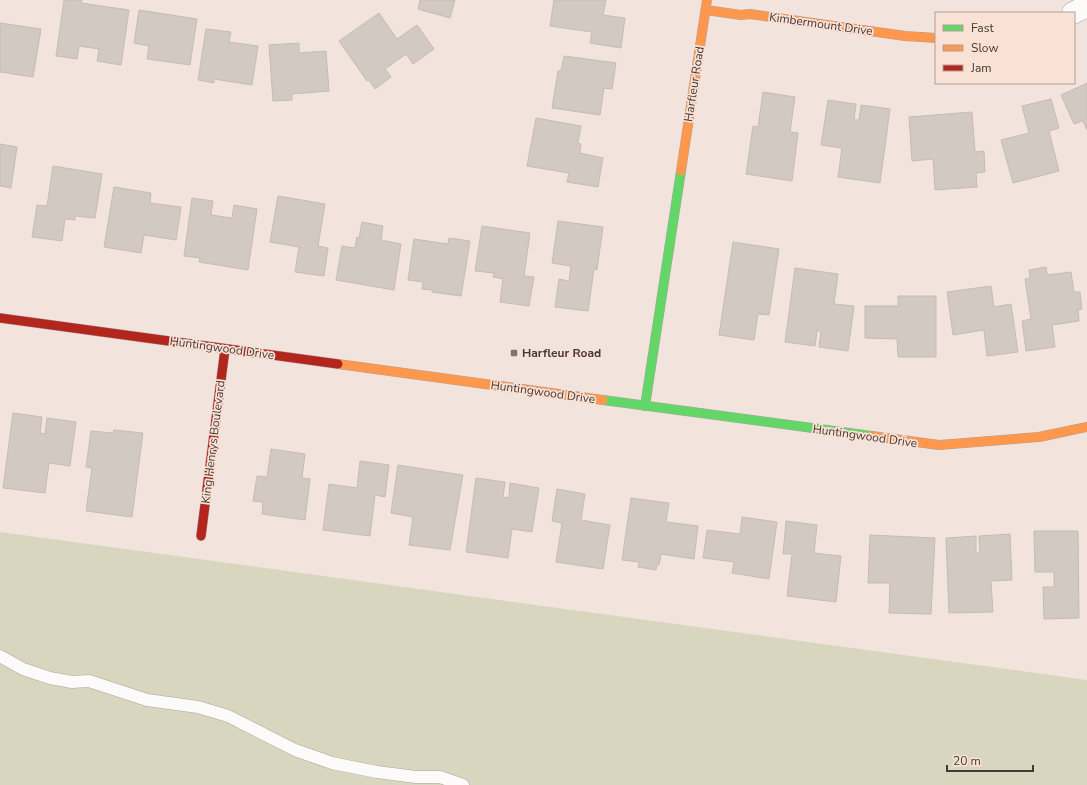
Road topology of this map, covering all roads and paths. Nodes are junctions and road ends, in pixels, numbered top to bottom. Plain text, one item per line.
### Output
1 (707, 0) edge
2 (1087, 6) edge
3 (706, 10) junction
4 (1075, 12) edge
5 (935, 38) edge
6 (0, 318) edge
7 (225, 349) junction
8 (645, 406) junction
9 (1087, 427) edge
10 (201, 536) dead end
11 (0, 656) edge
12 (463, 785) edge

1 - 3 street, Harfleur Road
2 - 4 street
3 - 5 street, Kimbermount Drive
3 - 8 street, Harfleur Road
6 - 7 street, Huntingwood Drive
7 - 8 street, Huntingwood Drive
7 - 10 street, King Henrys Boulevard
8 - 9 street, Huntingwood Drive
11 - 12 lane

